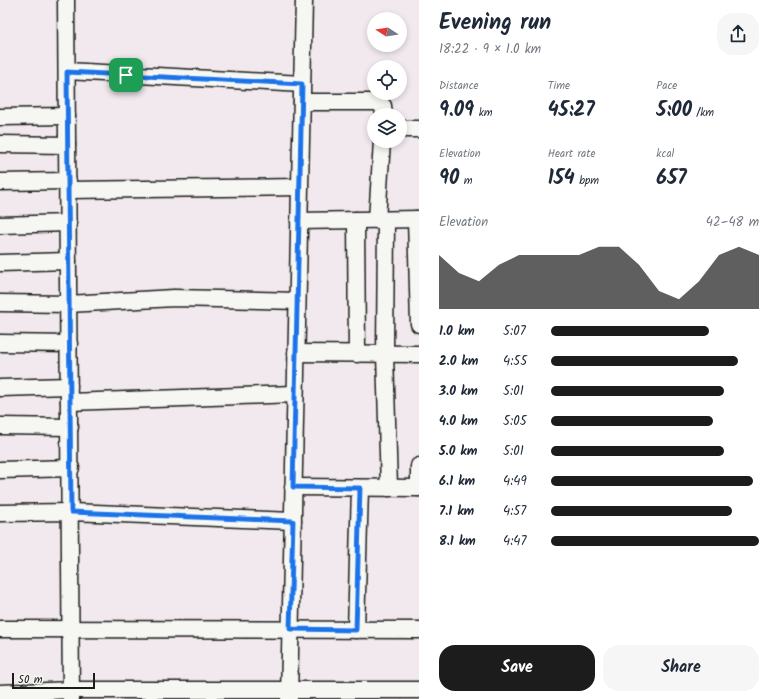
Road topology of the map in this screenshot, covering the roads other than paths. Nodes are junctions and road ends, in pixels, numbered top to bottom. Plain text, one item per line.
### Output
1 (66, 0) edge
2 (304, 0) edge
3 (67, 72) junction
4 (302, 84) junction
5 (302, 102) junction
6 (383, 108) edge
7 (0, 116) edge
8 (67, 116) junction
9 (419, 128) edge
10 (407, 129) edge
11 (0, 144) edge
12 (67, 145) junction
13 (382, 148) edge
14 (0, 182) edge
15 (68, 185) junction
16 (300, 187) junction
17 (417, 219) edge
18 (356, 220) junction
19 (381, 220) junction
20 (299, 221) junction
21 (68, 223) junction
22 (0, 225) edge
23 (68, 261) junction
24 (0, 263) edge
25 (297, 301) junction
26 (0, 303) edge
27 (68, 304) junction
28 (419, 324) edge
29 (0, 343) edge
30 (69, 344) junction
31 (296, 353) junction
32 (357, 354) junction
33 (385, 354) junction
34 (419, 354) edge
35 (69, 386) junction
36 (0, 388) edge
37 (295, 394) junction
38 (69, 402) junction
39 (0, 426) edge
40 (70, 427) junction
41 (419, 466) edge
42 (70, 468) junction
43 (0, 470) edge
44 (293, 487) junction
45 (360, 488) junction
46 (390, 488) junction
47 (419, 488) edge
48 (71, 512) junction
49 (0, 513) edge
50 (293, 521) junction
51 (0, 629) edge
52 (290, 629) junction
53 (70, 630) junction
54 (356, 630) junction
55 (419, 630) edge
56 (419, 690) edge
57 (0, 693) edge
58 (71, 694) edge
59 (289, 694) edge

1 - 3 street
2 - 4 street
3 - 4 street
3 - 8 street
4 - 5 street
5 - 6 street
5 - 16 street
7 - 8 street
8 - 12 street
9 - 10 street
11 - 12 street
12 - 15 street
13 - 19 street
14 - 15 street
15 - 16 street
15 - 21 street
16 - 20 street
17 - 19 street
17 - 28 street
18 - 19 street
18 - 20 street
18 - 32 street
19 - 33 street
20 - 25 street
21 - 22 street
21 - 23 street
23 - 24 street
23 - 27 street
25 - 27 street
25 - 31 street
26 - 27 street
27 - 30 street
29 - 30 street
30 - 35 street
31 - 32 street
31 - 37 street
32 - 33 street
33 - 34 street
33 - 46 street
35 - 36 street
35 - 38 street
37 - 38 street
37 - 44 street
38 - 40 street
39 - 40 street
40 - 42 street
41 - 47 street
42 - 43 street
42 - 48 street
44 - 45 street
44 - 50 street
45 - 46 street
45 - 54 street
46 - 47 street
48 - 49 street
48 - 50 street
48 - 53 street
50 - 52 street
51 - 53 street
52 - 53 street
52 - 54 street
52 - 59 street
53 - 58 street
54 - 55 street
56 - 59 street
57 - 58 street
58 - 59 street

